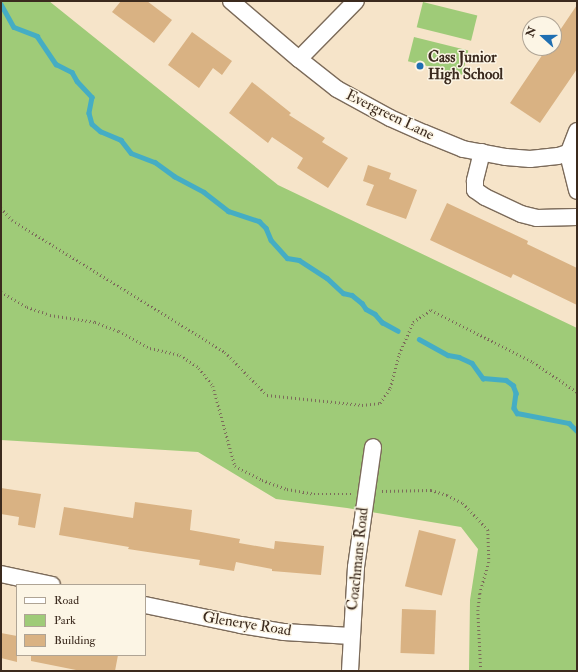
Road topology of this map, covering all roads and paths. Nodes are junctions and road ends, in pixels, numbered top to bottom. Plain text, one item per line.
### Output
1 (231, 1) edge
2 (356, 1) edge
3 (299, 60) junction
4 (577, 130) edge
5 (482, 152) junction
6 (572, 152) edge
7 (577, 191) edge
8 (1, 208) edge
9 (577, 217) edge
10 (1, 292) edge
11 (577, 392) edge
12 (373, 447) dead end
13 (365, 493) junction
14 (1, 574) edge
15 (47, 584) edge
16 (146, 605) edge
17 (351, 636) junction
18 (350, 671) edge
19 (481, 671) edge

1 - 3 street, Evergreen Lane
2 - 3 street
3 - 5 street, Evergreen Lane
4 - 6 street
5 - 6 street, Evergreen Lane
5 - 9 street
6 - 7 street
8 - 11 path
10 - 13 path
12 - 13 street, Coachmans Road
13 - 17 street, Coachmans Road
13 - 19 path
14 - 15 street
16 - 17 street, Glenerye Road
17 - 18 street, Coachmans Road

